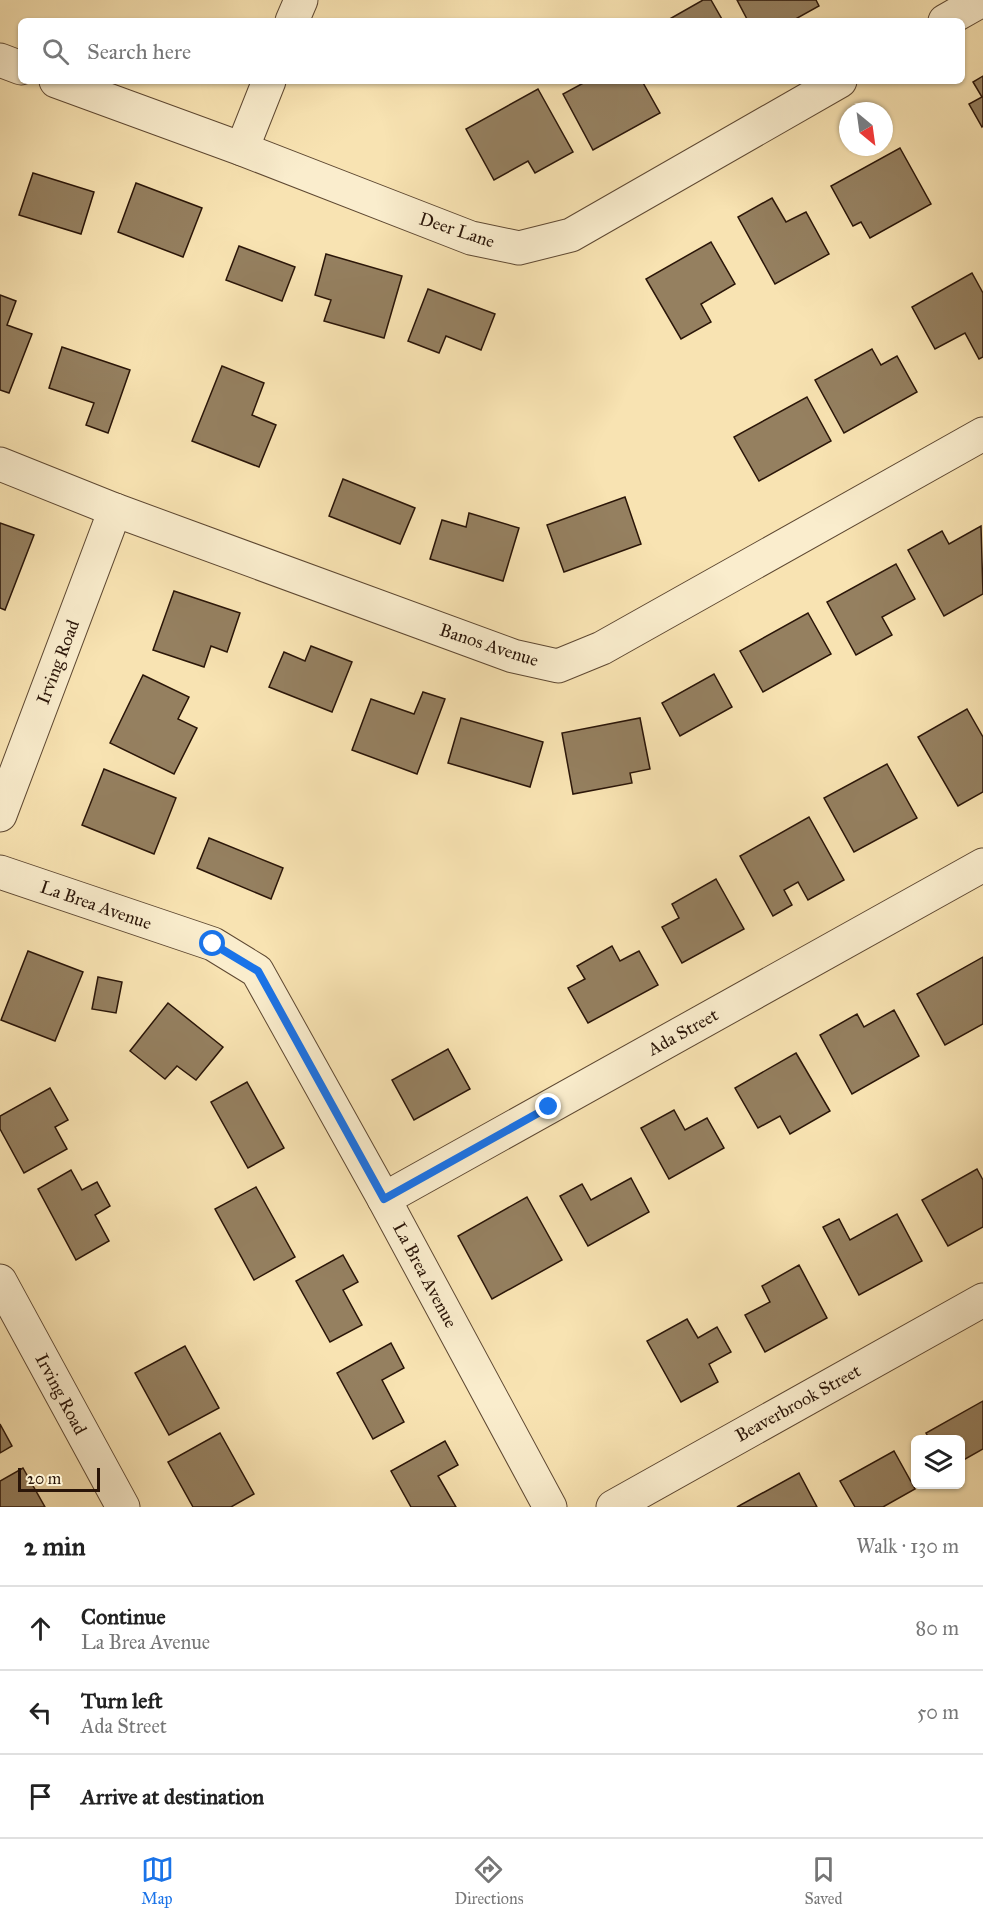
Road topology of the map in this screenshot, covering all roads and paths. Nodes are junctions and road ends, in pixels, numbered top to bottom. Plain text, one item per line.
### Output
1 (301, 0) edge
2 (982, 0) edge
3 (293, 18) edge
4 (950, 18) edge
5 (0, 60) edge
6 (18, 67) edge
7 (64, 84) edge
8 (267, 84) edge
9 (835, 84) edge
10 (242, 149) junction
11 (983, 434) edge
12 (0, 464) edge
13 (115, 510) junction
14 (0, 815) edge
15 (983, 865) edge
16 (0, 872) edge
17 (384, 1199) junction
18 (0, 1281) edge
19 (983, 1300) edge
20 (123, 1507) edge
21 (550, 1507) edge
22 (613, 1507) edge

1 - 3 street
2 - 4 street
5 - 6 street
7 - 10 street, Deer Lane
8 - 10 street
9 - 10 street, Deer Lane
11 - 13 street, Banos Avenue
12 - 13 street, Banos Avenue
13 - 14 street, Irving Road
15 - 17 street, Ada Street
16 - 17 street, La Brea Avenue
17 - 21 street, La Brea Avenue
18 - 20 street, Irving Road
19 - 22 street, Beaverbrook Street

